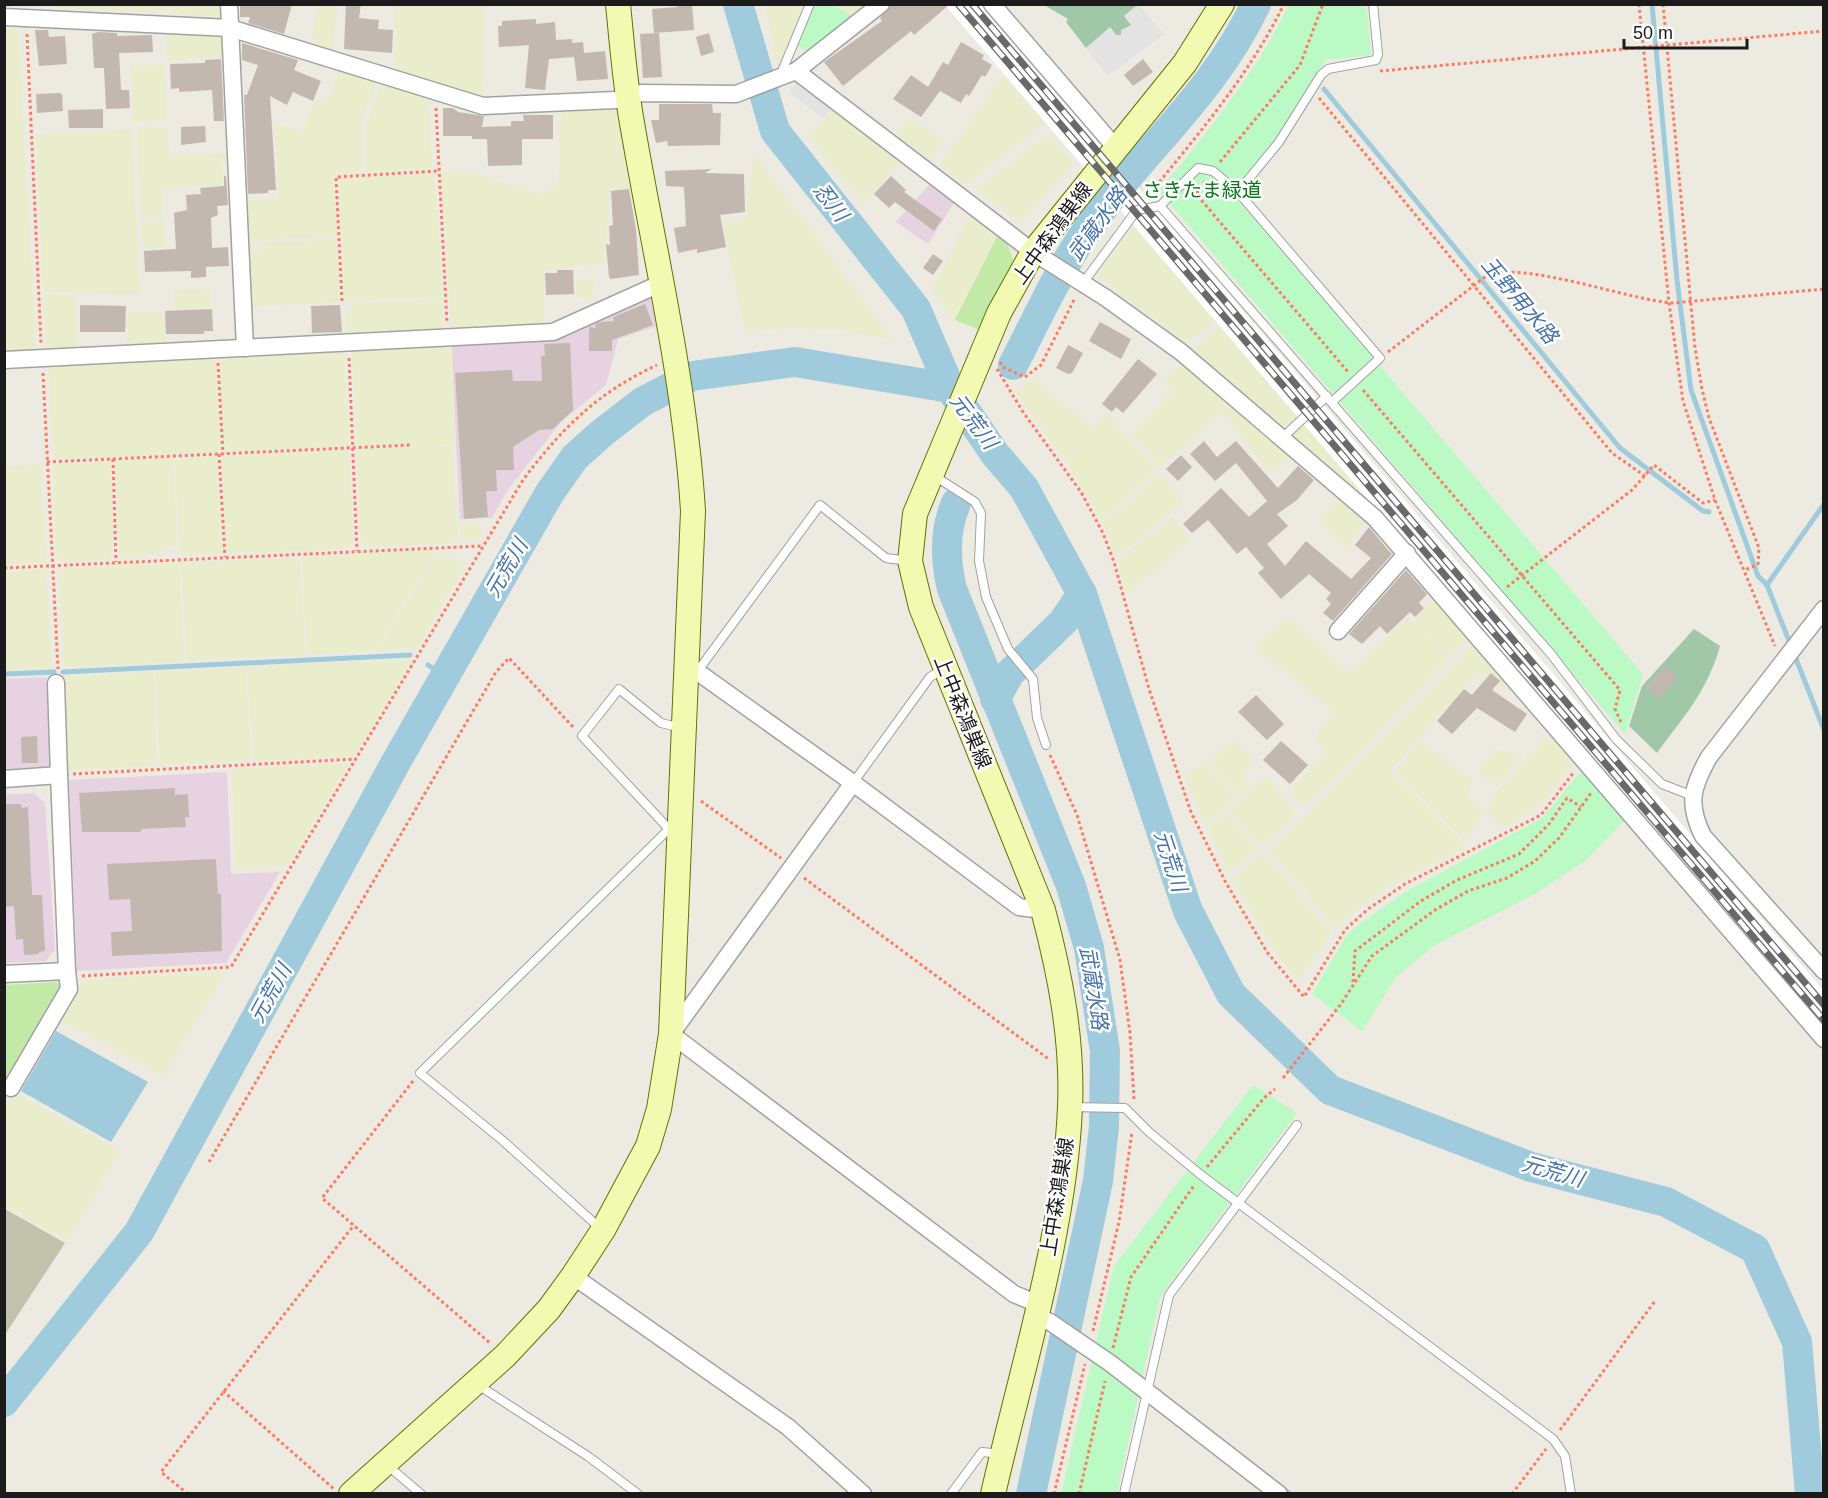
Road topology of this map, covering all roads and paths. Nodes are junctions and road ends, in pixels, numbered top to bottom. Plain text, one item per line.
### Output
1 (230, 4) edge
2 (618, 4) edge
3 (810, 4) edge
4 (881, 4) edge
5 (992, 4) edge
6 (1222, 4) edge
7 (1284, 4) edge
8 (1373, 4) edge
9 (1639, 4) edge
10 (1664, 4) edge
11 (27, 11) edge
12 (4, 16) edge
13 (230, 28) junction
14 (1824, 31) edge
15 (1667, 46) junction
16 (1643, 48) junction
17 (796, 71) junction
18 (1372, 72) dead end
19 (779, 79) junction
20 (1311, 92) junction
21 (436, 94) junction
22 (628, 97) junction
23 (1116, 148) junction
24 (438, 171) junction
25 (1238, 192) junction
26 (1148, 196) dead end
27 (1160, 206) junction
28 (1039, 256) junction
29 (1078, 281) junction
30 (664, 282) junction
31 (1475, 285) junction
32 (1824, 288) edge
33 (342, 301) dead end
34 (1689, 301) junction
35 (1671, 303) junction
36 (448, 336) junction
37 (348, 343) junction
38 (244, 348) junction
39 (217, 350) junction
40 (989, 350) junction
41 (42, 358) junction
42 (1380, 358) junction
43 (4, 360) edge
44 (675, 363) junction
45 (1330, 399) junction
46 (1282, 438) junction
47 (411, 445) dead end
48 (353, 448) junction
49 (221, 454) junction
50 (113, 459) junction
51 (47, 462) junction
52 (932, 467) junction
53 (1646, 476) junction
54 (1715, 501) junction
55 (482, 546) junction
56 (357, 551) junction
57 (1407, 553) junction
58 (225, 557) junction
59 (910, 561) junction
60 (116, 562) junction
61 (53, 565) junction
62 (4, 568) edge
63 (1747, 569) junction
64 (1499, 594) junction
65 (1824, 609) edge
66 (1338, 631) dead end
67 (1783, 662) junction
68 (691, 668) junction
69 (944, 668) junction
70 (56, 683) joint
71 (683, 728) junction
72 (582, 736) junction
73 (1046, 745) joint
74 (356, 759) junction
75 (1585, 759) junction
76 (59, 775) junction
77 (1601, 778) junction
78 (4, 779) edge
79 (853, 783) junction
80 (680, 792) junction
81 (1693, 796) junction
82 (1581, 807) junction
83 (674, 830) junction
84 (790, 866) junction
85 (1043, 910) junction
86 (67, 971) junction
87 (1824, 971) edge
88 (4, 974) edge
89 (1353, 983) junction
90 (671, 1034) junction
91 (1824, 1039) edge
92 (1069, 1067) junction
93 (420, 1072) junction
94 (1283, 1078) dead end
95 (11, 1088) dead end
96 (1275, 1089) dead end
97 (1134, 1100) dead end
98 (1079, 1107) junction
99 (1297, 1125) dead end
100 (1133, 1130) dead end
101 (209, 1162) dead end
102 (1201, 1174) junction
103 (1238, 1201) junction
104 (354, 1225) junction
105 (603, 1230) junction
106 (573, 1276) junction
107 (1655, 1301) dead end
108 (1041, 1314) junction
109 (1086, 1346) junction
110 (1112, 1354) dead end
111 (505, 1356) junction
112 (1106, 1376) dead end
113 (475, 1383) junction
114 (223, 1391) junction
115 (1148, 1394) junction
116 (1554, 1439) junction
117 (1002, 1454) junction
118 (385, 1463) junction
119 (188, 1494) edge
120 (339, 1494) edge
121 (351, 1494) edge
122 (421, 1494) edge
123 (638, 1494) edge
124 (863, 1494) edge
125 (951, 1494) edge
126 (993, 1494) edge
127 (1054, 1494) edge
128 (1079, 1494) edge
129 (1124, 1494) edge
130 (1279, 1494) edge
131 (1512, 1494) edge
132 (1571, 1494) edge

1 - 13 street
2 - 22 street
3 - 19 lane
4 - 17 street
5 - 23 street
6 - 23 street, 上中森鴻巣線
7 - 26 path
8 - 20 lane
9 - 16 path
10 - 15 path
11 - 12 street
11 - 13 street
11 - 41 path
13 - 21 street
13 - 38 street
14 - 15 path
15 - 16 path
15 - 34 path
16 - 18 path
16 - 35 path
17 - 19 street
17 - 28 street
19 - 22 street
20 - 25 lane
20 - 31 path
21 - 22 street
21 - 24 path
22 - 30 street
23 - 28 street, 上中森鴻巣線
24 - 33 path
24 - 36 path
25 - 27 lane
25 - 42 lane
27 - 29 lane
27 - 45 lane
28 - 29 street
28 - 40 street, 上中森鴻巣線
29 - 40 path
29 - 46 street
30 - 36 street
30 - 44 street
31 - 35 path
31 - 42 path
31 - 53 path
32 - 34 path
34 - 35 path
34 - 63 path
35 - 54 path
36 - 37 street
37 - 38 street
37 - 48 path
38 - 39 street
39 - 41 street
39 - 49 path
40 - 52 street, 上中森鴻巣線
40 - 75 path
41 - 43 street
41 - 51 path
42 - 45 lane
44 - 55 path
44 - 68 street
45 - 46 lane
45 - 64 lane
46 - 57 street
47 - 48 path
48 - 49 path
48 - 56 path
49 - 50 path
49 - 58 path
50 - 51 path
50 - 60 path
51 - 61 path
52 - 59 street, 上中森鴻巣線
52 - 73 lane
53 - 54 path
53 - 64 path
54 - 63 path
55 - 56 path
55 - 74 path
56 - 58 path
57 - 66 street
57 - 75 street
58 - 60 path
59 - 68 lane
59 - 69 street, 上中森鴻巣線
60 - 61 path
61 - 62 path
61 - 70 path
63 - 67 path
64 - 81 lane
65 - 67 street
67 - 81 street
68 - 71 street
68 - 79 street
69 - 79 lane
69 - 85 street, 上中森鴻巣線
70 - 76 street
71 - 72 lane
71 - 80 street
72 - 83 lane
72 - 101 path
73 - 97 path
74 - 76 path
74 - 86 path
75 - 77 street
76 - 78 street
76 - 86 street
77 - 82 path
77 - 91 street
79 - 84 street
79 - 85 street
80 - 83 street
80 - 84 path
81 - 87 street
82 - 89 path
82 - 89 path
83 - 90 street
83 - 93 lane
84 - 90 street
84 - 92 path
85 - 92 street, 上中森鴻巣線
86 - 88 street
86 - 95 street
89 - 94 path
90 - 105 street
90 - 108 street
92 - 98 street, 上中森鴻巣線
93 - 104 path
93 - 105 lane
96 - 102 path
98 - 102 lane
98 - 108 street, 上中森鴻巣線
99 - 103 lane
100 - 109 path
102 - 103 lane
102 - 110 path
103 - 115 lane
103 - 116 lane
104 - 111 path
104 - 114 path
105 - 106 street
106 - 111 street
106 - 124 street
107 - 116 path
108 - 109 street
108 - 117 street, 上中森鴻巣線
109 - 115 street
109 - 127 path
111 - 113 street
112 - 128 path
113 - 118 street
113 - 123 lane
114 - 119 path
114 - 120 path
115 - 129 lane
115 - 130 street
116 - 131 path
116 - 132 lane
117 - 125 lane
117 - 126 street, 上中森鴻巣線
118 - 121 street
118 - 122 lane

